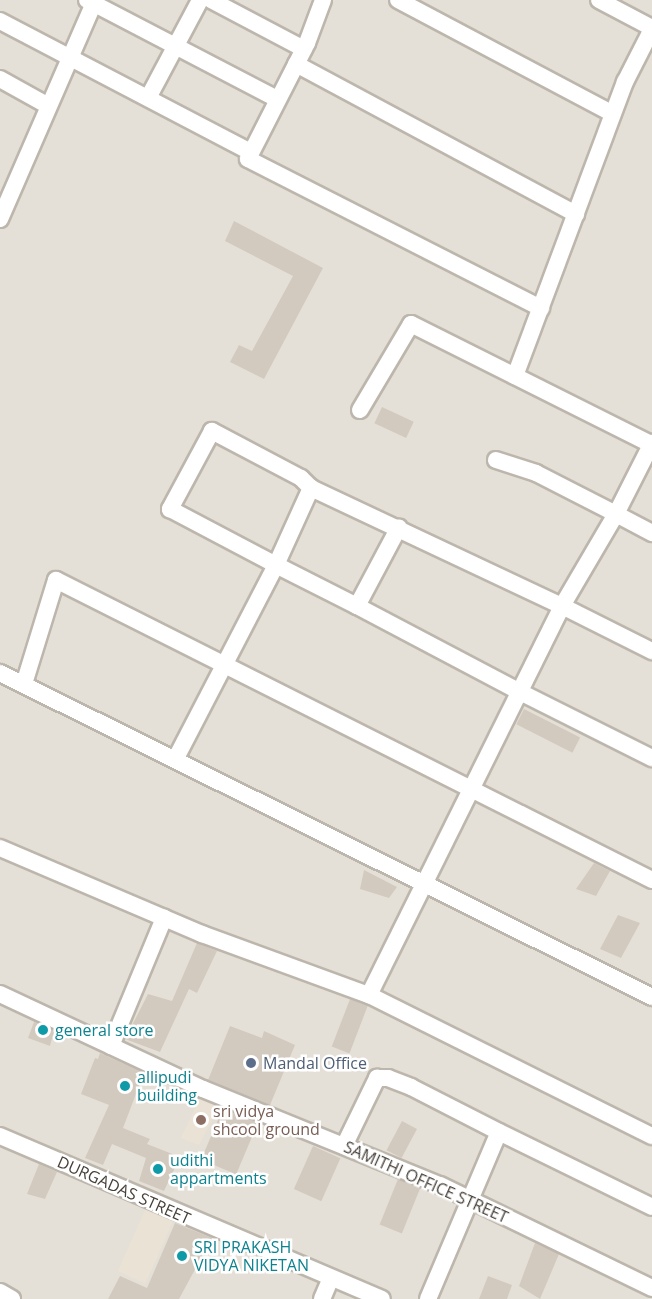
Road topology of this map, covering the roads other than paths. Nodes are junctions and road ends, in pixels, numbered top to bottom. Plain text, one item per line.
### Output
1 (200, 0) edge
2 (211, 0) edge
3 (323, 0) edge
4 (398, 0) edge
5 (599, 0) edge
6 (92, 1) edge
7 (0, 21) edge
8 (652, 29) edge
9 (175, 46) junction
10 (300, 56) junction
11 (68, 57) junction
12 (0, 79) edge
13 (148, 98) junction
14 (277, 99) junction
15 (47, 105) junction
16 (613, 114) junction
17 (251, 152) junction
18 (4, 196) edge
19 (576, 214) junction
20 (0, 219) edge
21 (541, 308) junction
22 (515, 376) junction
23 (360, 410) dead end
24 (652, 444) edge
25 (496, 460) dead end
26 (311, 488) junction
27 (616, 514) junction
28 (399, 527) junction
29 (652, 533) edge
30 (276, 565) junction
31 (357, 606) junction
32 (562, 606) junction
33 (652, 651) edge
34 (225, 664) junction
35 (0, 673) edge
36 (24, 684) junction
37 (518, 691) junction
38 (176, 758) junction
39 (652, 758) edge
40 (470, 788) junction
41 (0, 848) edge
42 (652, 880) edge
43 (425, 884) junction
44 (164, 918) junction
45 (0, 994) edge
46 (369, 995) junction
47 (652, 997) edge
48 (111, 1046) junction
49 (499, 1132) junction
50 (0, 1136) edge
51 (652, 1136) edge
52 (344, 1146) junction
53 (470, 1202) junction
54 (652, 1207) edge
55 (331, 1278) junction
56 (652, 1288) edge
57 (0, 1292) edge
58 (12, 1299) edge
59 (322, 1299) edge
60 (382, 1299) edge
61 (428, 1299) edge

1 - 9 street
2 - 10 street
3 - 10 street
4 - 16 street
5 - 8 street
6 - 9 street
6 - 11 street
7 - 11 street
8 - 16 street
9 - 13 street
9 - 14 street
10 - 14 street
10 - 19 street
11 - 13 street
11 - 15 street
12 - 15 street
13 - 17 street
14 - 17 street
15 - 18 street
16 - 19 street
17 - 21 street
18 - 20 street
19 - 21 street
21 - 22 street
22 - 23 street
22 - 24 street
24 - 27 street
25 - 27 street
26 - 28 street
26 - 30 street
26 - 30 street
27 - 29 street
27 - 32 street
28 - 31 street
28 - 32 street
30 - 31 street
30 - 34 street
31 - 37 street
32 - 33 street
32 - 37 street
34 - 36 street
34 - 38 street
34 - 40 street
35 - 36 street
36 - 38 street
37 - 39 street
37 - 40 street
38 - 43 street
40 - 42 street
40 - 43 street
41 - 44 street
43 - 46 street
43 - 47 street
44 - 46 street
44 - 48 street
45 - 48 street, SAMITHI OFFICE STREET
46 - 51 street
48 - 52 street, SAMITHI OFFICE STREET
49 - 52 street
49 - 53 street
49 - 54 street
50 - 55 street, DURGADAS STREET
52 - 53 street, SAMITHI OFFICE STREET
53 - 56 street, SAMITHI OFFICE STREET
53 - 61 street
55 - 59 street
55 - 60 street, DURGADAS STREET
57 - 58 street

